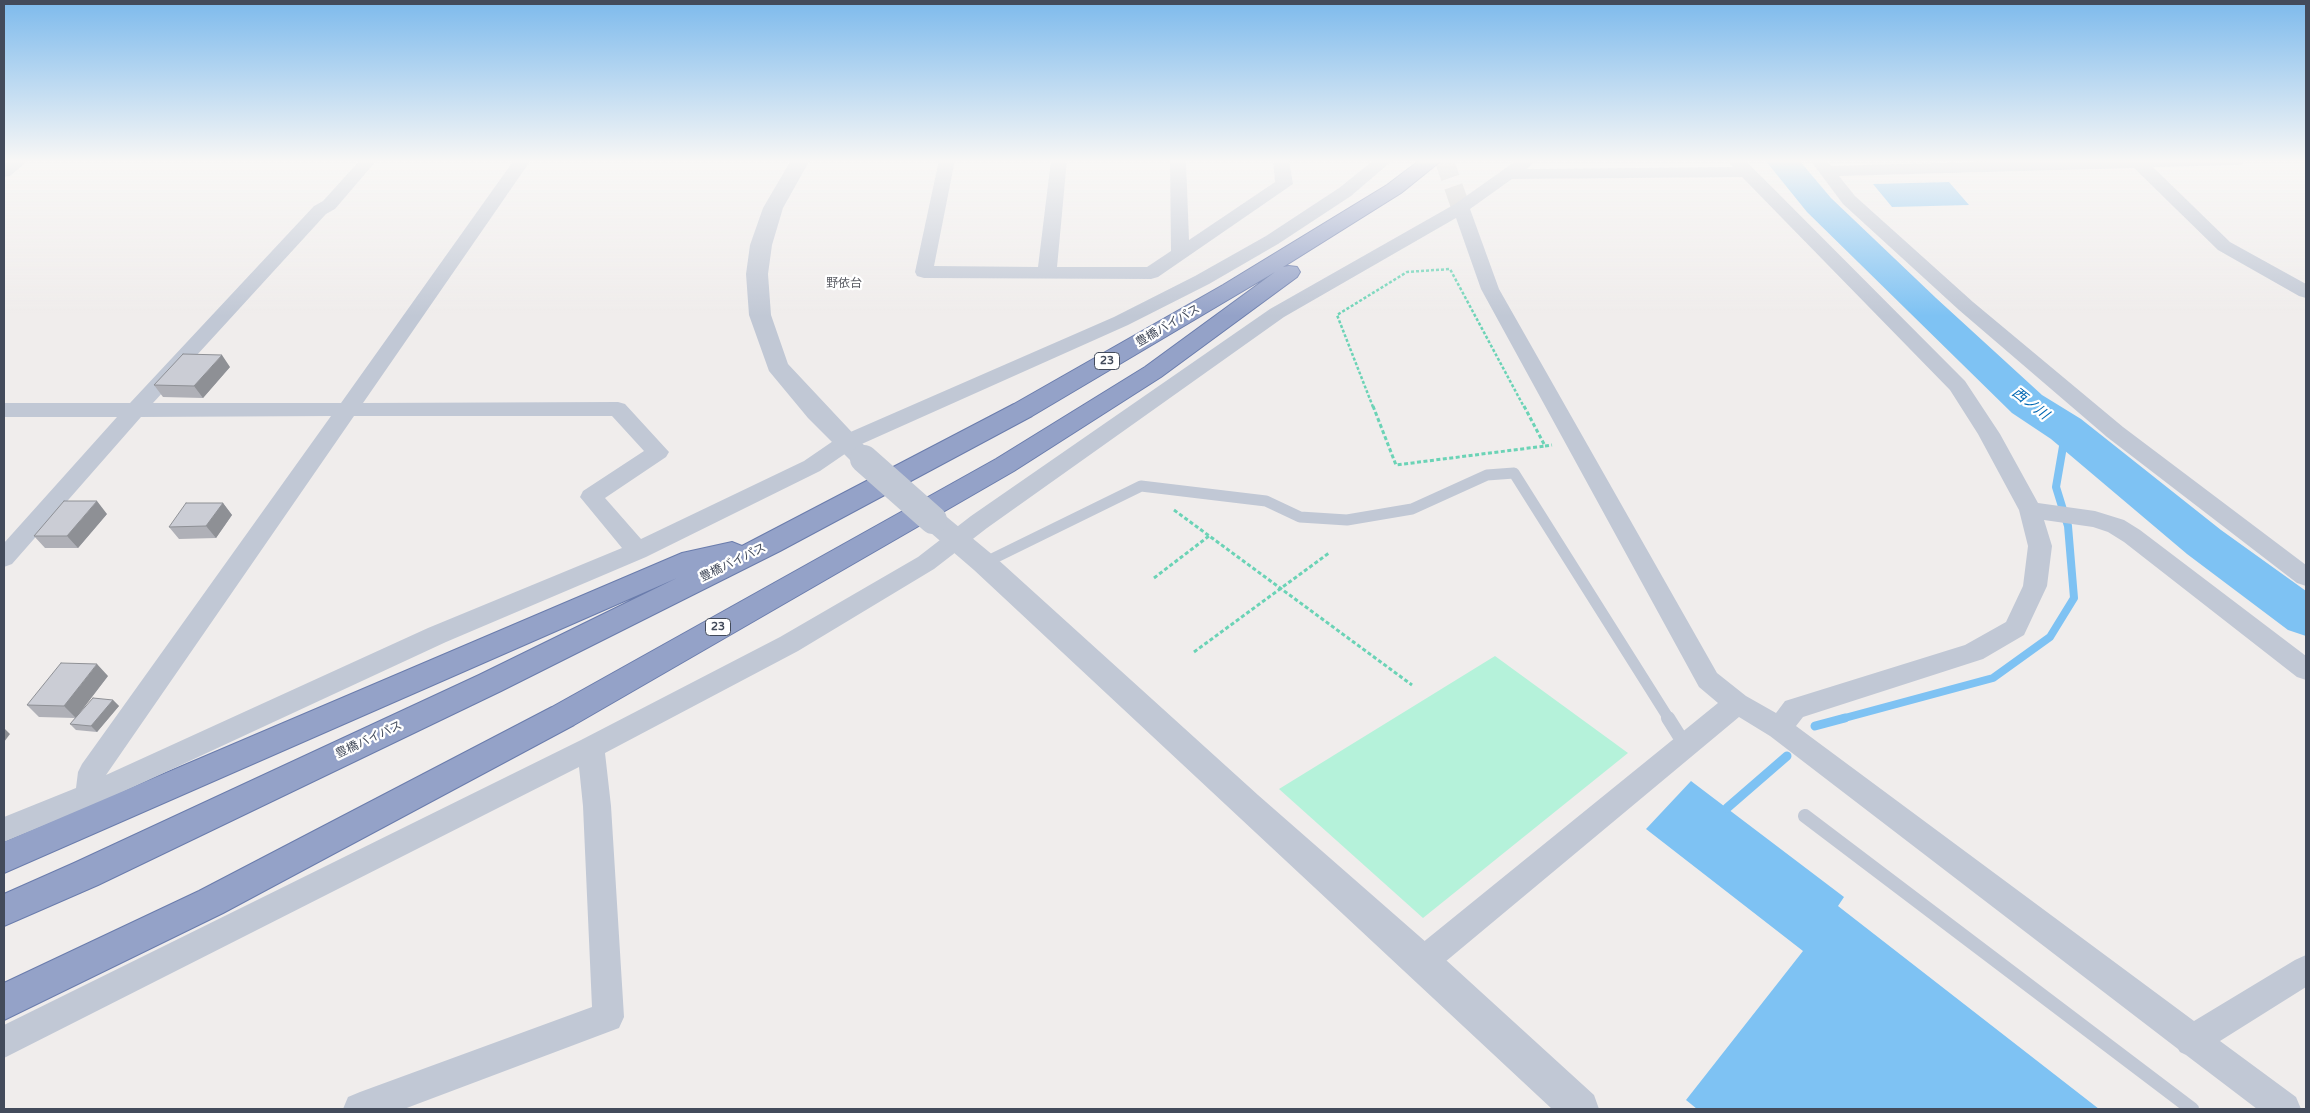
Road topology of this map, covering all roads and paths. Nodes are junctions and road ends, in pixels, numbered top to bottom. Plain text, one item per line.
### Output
1 (318, 212) edge
2 (486, 212) edge
3 (772, 212) edge
4 (936, 212) edge
5 (1053, 212) edge
6 (1179, 212) edge
7 (1242, 212) edge
8 (1315, 212) edge
9 (1357, 212) edge
10 (1365, 212) edge
11 (1454, 212) edge
12 (1462, 212) tunnel mouth
13 (1786, 212) edge
14 (1862, 212) edge
15 (2189, 212) edge
16 (1180, 254) junction
17 (1047, 272) junction
18 (2306, 292) edge
19 (4, 410) edge
20 (135, 410) junction
21 (348, 411) junction
22 (1575, 442) junction
23 (1545, 446) junction
24 (855, 450) junction
25 (1141, 486) junction
26 (2030, 510) junction
27 (944, 529) junction
28 (1209, 536) junction
29 (770, 544) junction
30 (638, 551) junction
31 (1329, 553) dead end
32 (4, 558) edge
33 (984, 563) junction
34 (2306, 577) edge
35 (1154, 578) dead end
36 (1280, 588) junction
37 (1194, 652) dead end
38 (2306, 670) edge
39 (1412, 685) dead end
40 (1737, 703) junction
41 (1779, 728) junction
42 (1685, 745) junction
43 (591, 748) junction
44 (89, 795) junction
45 (1804, 816) dead end
46 (4, 830) edge
47 (4, 858) edge
48 (4, 910) edge
49 (1422, 962) junction
50 (2306, 970) edge
51 (4, 1002) edge
52 (2191, 1041) junction
53 (4, 1042) edge
54 (360, 1109) edge
55 (1580, 1109) edge
56 (2192, 1109) edge
57 (2284, 1109) edge

1 - 20 street
2 - 21 street
3 - 24 street
4 - 17 street
5 - 17 street
6 - 16 street
7 - 16 street
8 - 24 street
9 - 29 highway, 豊橋バイパス / 23
10 - 51 highway, 23
11 - 27 street
12 - 22 street
13 - 26 street
14 - 34 street
15 - 18 street
16 - 17 street
19 - 20 street
20 - 21 street
20 - 32 street
21 - 30 street
21 - 44 street
22 - 23 path
22 - 40 street
23 - 23 path
24 - 27 street, bridge
24 - 30 street
25 - 28 path
25 - 33 lane
25 - 42 lane
26 - 38 street
26 - 41 street
27 - 33 street
27 - 43 street
28 - 35 path
28 - 36 path
29 - 47 highway, 23
29 - 48 highway, 豊橋バイパス / 23
30 - 44 street
31 - 36 path
33 - 49 street
36 - 37 path
36 - 39 path
40 - 41 street
40 - 42 street
41 - 52 street
42 - 49 street
43 - 53 street
43 - 54 street
44 - 46 street
45 - 56 lane
49 - 55 street
50 - 52 street
52 - 57 street

